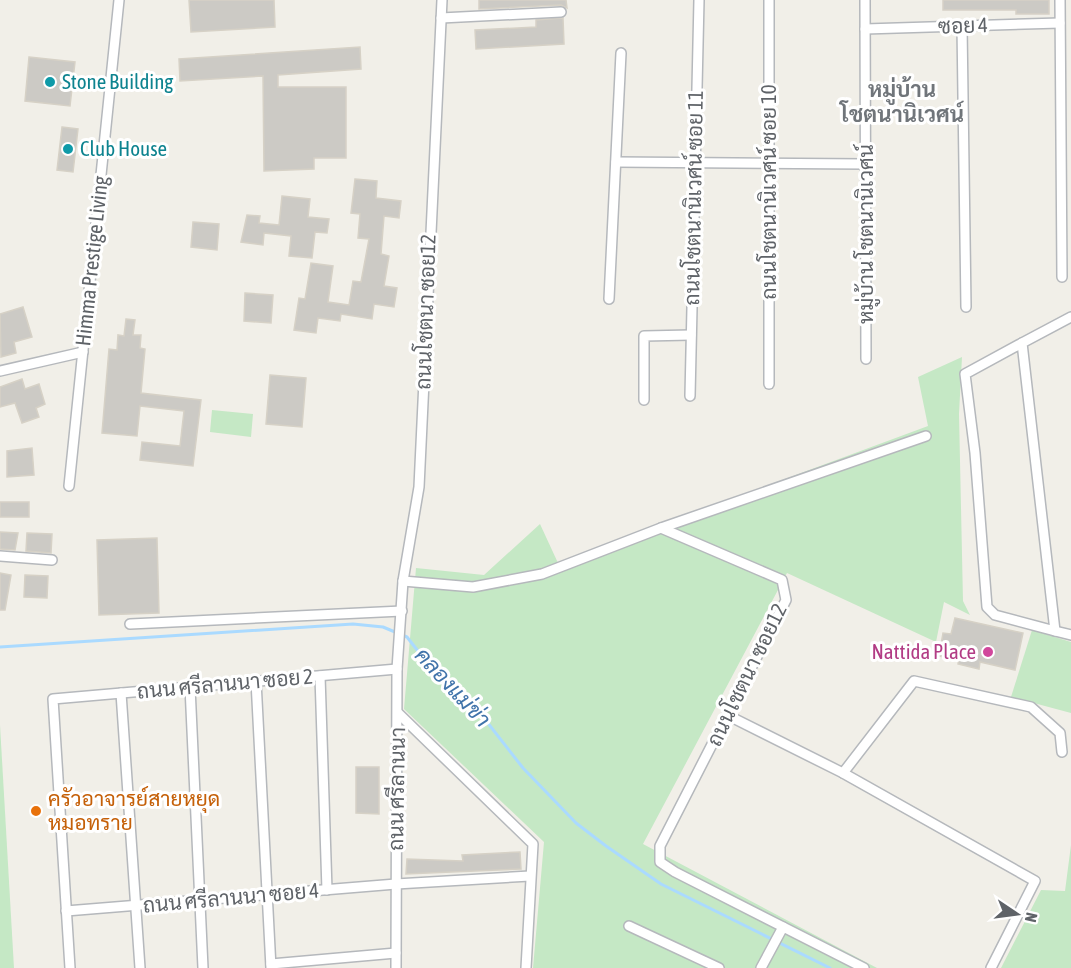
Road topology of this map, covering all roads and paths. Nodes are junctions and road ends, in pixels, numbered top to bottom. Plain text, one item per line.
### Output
1 (119, 0) edge
2 (442, 0) edge
3 (699, 0) edge
4 (769, 0) edge
5 (865, 0) edge
6 (1060, 0) edge
7 (561, 12) dead end
8 (441, 18) junction
9 (1060, 23) junction
10 (962, 26) junction
11 (865, 29) junction
12 (621, 53) dead end
13 (1060, 91) junction
14 (1071, 91) edge
15 (615, 162) junction
16 (695, 163) junction
17 (769, 164) junction
18 (866, 164) junction
19 (1062, 277) dead end
20 (609, 298) dead end
21 (966, 307) dead end
22 (1071, 317) edge
23 (691, 335) junction
24 (1022, 343) junction
25 (83, 352) junction
26 (866, 359) dead end
27 (0, 371) edge
28 (769, 384) dead end
29 (690, 396) dead end
30 (644, 400) dead end
31 (926, 436) dead end
32 (69, 486) dead end
33 (661, 528) junction
34 (0, 556) edge
35 (52, 560) dead end
36 (403, 581) junction
37 (402, 611) junction
38 (130, 624) dead end
39 (1055, 631) junction
40 (1071, 635) edge
41 (397, 669) junction
42 (320, 676) junction
43 (256, 681) junction
44 (190, 687) junction
45 (121, 693) junction
46 (398, 713) junction
47 (729, 716) junction
48 (1062, 752) dead end
49 (843, 773) junction
50 (530, 876) junction
51 (396, 884) junction
52 (327, 890) junction
53 (267, 895) junction
54 (198, 900) junction
55 (137, 905) junction
56 (66, 911) junction
57 (629, 926) dead end
58 (781, 930) junction
59 (396, 953) junction
60 (271, 966) edge
61 (70, 968) edge
62 (140, 968) edge
63 (203, 968) edge
64 (396, 968) edge
65 (525, 968) edge
66 (719, 968) edge
67 (761, 968) edge
68 (864, 968) edge
69 (991, 968) edge

1 - 25 street, Himma Prestige Living
2 - 8 street, ถนนโชตนา ซอย12
3 - 16 street, ถนนโชตนานิเวศน์ ซอย 11
4 - 17 street, ถนนโชตนานิเวศน์ ซอย 10
5 - 11 street, หมู่บ้าน โชตนานิเวศน์
6 - 9 street
7 - 8 street
8 - 36 street, ถนนโชตนา ซอย12
9 - 10 street, ซอย 4
9 - 13 street
10 - 11 street, ซอย 4
10 - 21 street
11 - 18 street, หมู่บ้าน โชตนานิเวศน์
12 - 15 street
13 - 14 street
13 - 19 street
15 - 16 street
15 - 20 street
16 - 17 street
16 - 23 street, ถนนโชตนานิเวศน์ ซอย 11
17 - 18 street
17 - 28 street, ถนนโชตนานิเวศน์ ซอย 10
18 - 26 street, หมู่บ้าน โชตนานิเวศน์
22 - 24 street
23 - 29 street, ถนนโชตนานิเวศน์ ซอย 11
23 - 30 street
24 - 39 street
24 - 39 street
25 - 27 street
25 - 32 street, Himma Prestige Living
31 - 33 street
33 - 36 street
33 - 47 street, ถนนโชตนา ซอย12
34 - 35 street
36 - 37 street, ถนนโชตนา ซอย12
37 - 38 street
37 - 41 street, ถนน ศรีลานนา
39 - 40 street
41 - 42 street, ถนน ศรีลานนา ซอย 2
41 - 46 street, ถนน ศรีลานนา
42 - 43 street, ถนน ศรีลานนา ซอย 2
42 - 52 street
43 - 44 street, ถนน ศรีลานนา ซอย 2
43 - 53 street
44 - 45 street, ถนน ศรีลานนา ซอย 2
44 - 54 street
45 - 55 street
45 - 56 street, ถนน ศรีลานนา ซอย 2
46 - 50 street
46 - 51 street, ถนน ศรีลานนา
47 - 49 street
47 - 58 street, ถนนโชตนา ซอย12
48 - 49 street
49 - 69 street
50 - 51 street, ถนน ศรีลานนา ซอย 4
50 - 65 street
51 - 52 street, ถนน ศรีลานนา ซอย 4
51 - 59 street, ถนน ศรีลานนา
52 - 53 street, ถนน ศรีลานนา ซอย 4
53 - 54 street, ถนน ศรีลานนา ซอย 4
53 - 60 street
54 - 55 street, ถนน ศรีลานนา ซอย 4
54 - 63 street
55 - 56 street, ถนน ศรีลานนา ซอย 4
55 - 62 street
56 - 61 street
57 - 66 street
58 - 67 street
58 - 68 street, ถนนโชตนา ซอย12
59 - 60 street
59 - 64 street, ถนน ศรีลานนา

